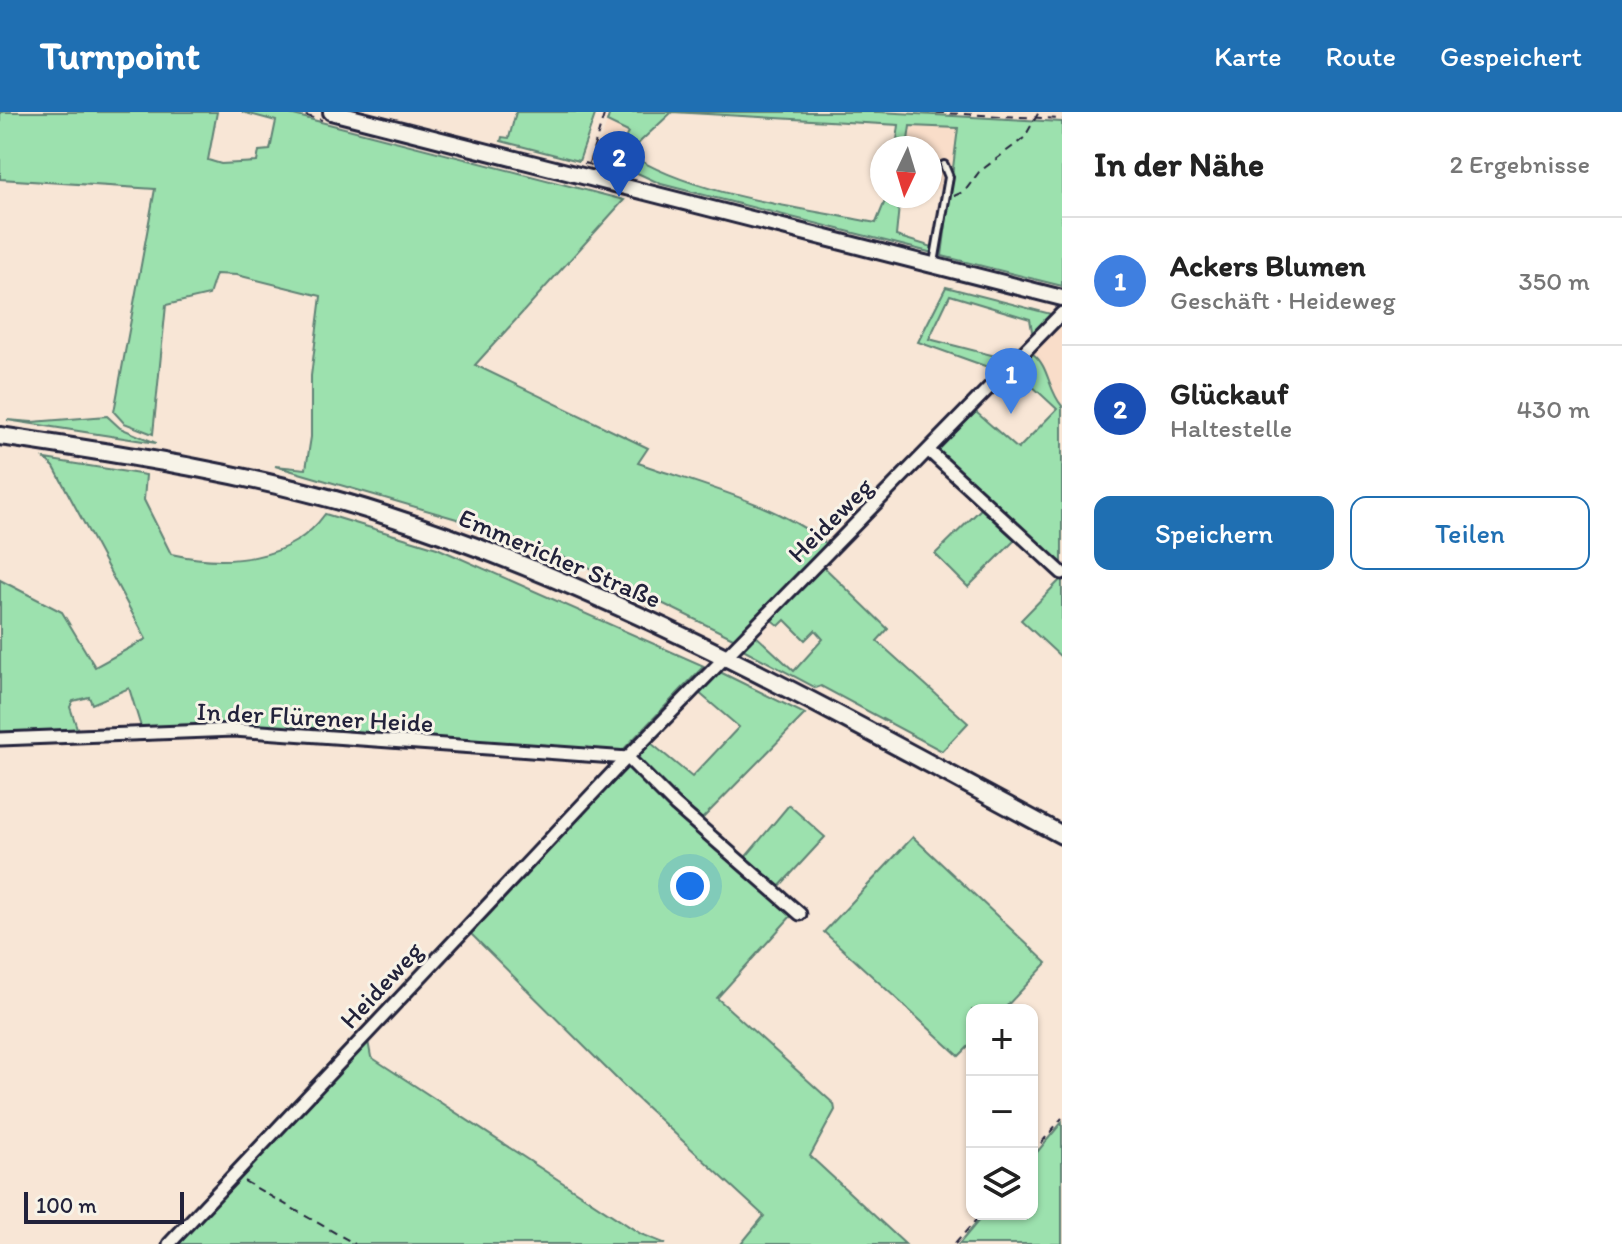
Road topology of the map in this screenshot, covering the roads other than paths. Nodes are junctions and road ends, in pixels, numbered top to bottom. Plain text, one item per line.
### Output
1 (331, 112) edge
2 (944, 165) dead end
3 (934, 265) junction
4 (1062, 298) edge
5 (1062, 313) edge
6 (0, 436) edge
7 (929, 451) junction
8 (1062, 573) edge
9 (725, 656) junction
10 (0, 739) edge
11 (628, 758) junction
12 (1062, 835) edge
13 (800, 914) dead end
14 (169, 1244) edge

1 - 3 street
2 - 3 lane
3 - 4 street
5 - 7 street, Heideweg
6 - 9 main road, Emmericher Straße
7 - 8 street
7 - 9 street, Heideweg
9 - 11 street, Heideweg
9 - 12 main road, Emmericher Straße
10 - 11 street, In der Flürener Heide
11 - 13 street
11 - 14 street, Heideweg

